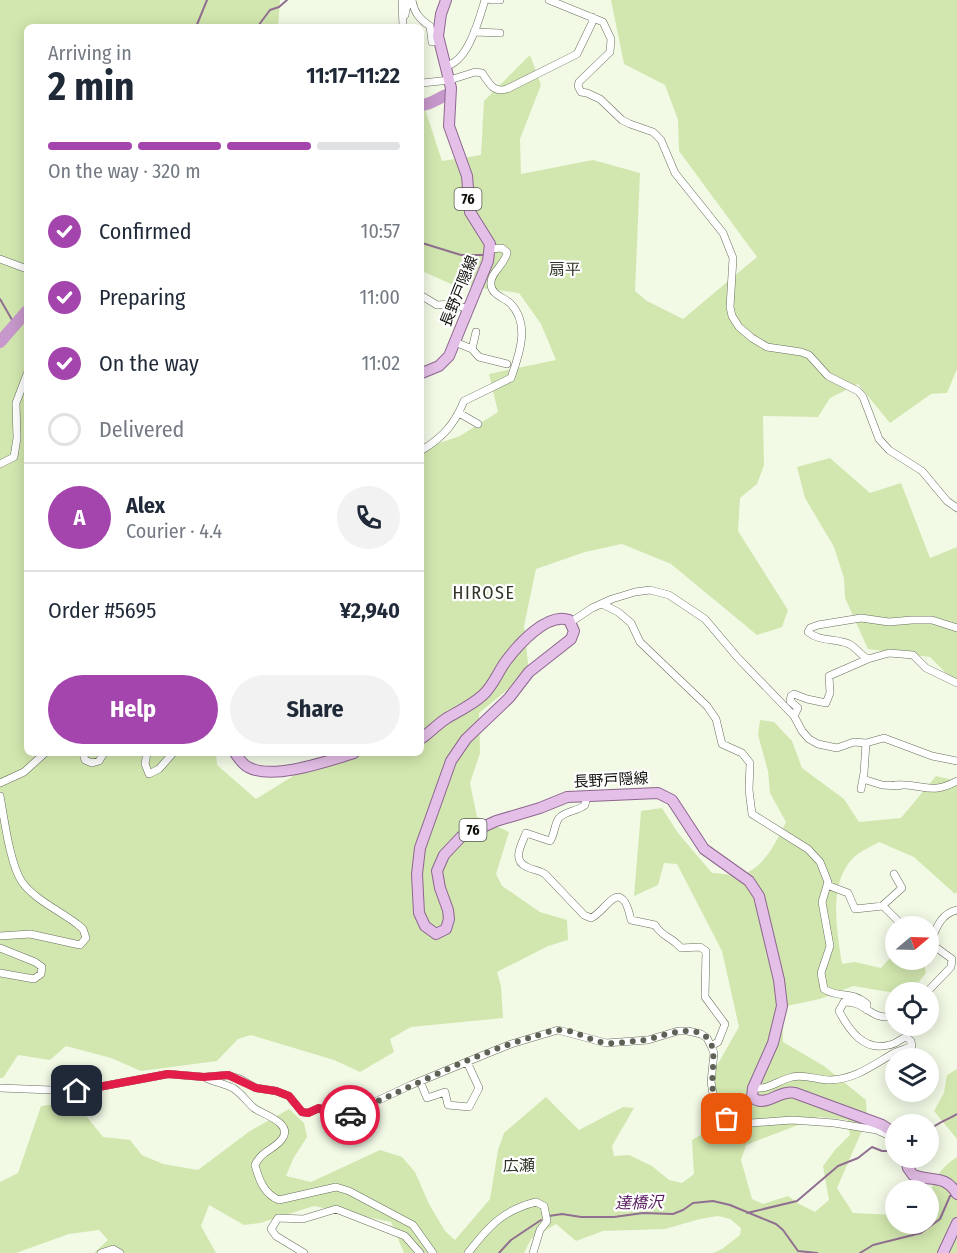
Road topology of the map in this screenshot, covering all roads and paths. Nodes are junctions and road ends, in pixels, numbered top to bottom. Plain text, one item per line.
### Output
1 (402, 0) edge
2 (446, 0) edge
3 (485, 0) edge
4 (491, 0) edge
5 (500, 0) edge
6 (549, 0) edge
7 (403, 15) junction
8 (592, 17) junction
9 (403, 24) edge
10 (474, 32) junction
11 (500, 33) dead end
12 (438, 41) junction
13 (445, 66) junction
14 (450, 80) junction
15 (424, 83) edge
16 (490, 249) junction
17 (0, 259) edge
18 (24, 268) edge
19 (424, 297) edge
20 (468, 309) junction
21 (476, 332) dead end
22 (455, 342) junction
23 (472, 349) junction
24 (507, 364) dead end
25 (424, 372) edge
26 (24, 382) edge
27 (459, 412) junction
28 (478, 424) dead end
29 (424, 449) edge
30 (0, 464) edge
31 (956, 506) edge
32 (602, 603) junction
33 (572, 622) junction
34 (957, 628) edge
35 (868, 659) junction
36 (957, 683) edge
37 (794, 716) junction
38 (424, 736) edge
39 (866, 743) junction
40 (42, 756) edge
41 (84, 756) edge
42 (102, 756) edge
43 (146, 756) edge
44 (171, 756) edge
45 (237, 756) edge
46 (345, 756) edge
47 (957, 761) edge
48 (863, 779) junction
49 (957, 781) edge
50 (0, 783) edge
51 (895, 784) junction
52 (904, 788) dead end
53 (861, 789) dead end
54 (587, 795) junction
55 (0, 796) edge
56 (894, 874) dead end
57 (827, 885) junction
58 (882, 906) junction
59 (956, 909) edge
60 (892, 916) edge
61 (939, 922) edge
62 (0, 936) edge
63 (0, 948) edge
64 (939, 950) edge
65 (0, 973) edge
66 (937, 982) edge
67 (867, 1010) junction
68 (885, 1016) edge
69 (711, 1046) junction
70 (466, 1062) junction
71 (204, 1077) junction
72 (420, 1081) junction
73 (0, 1088) edge
74 (753, 1088) junction
75 (885, 1127) edge
76 (885, 1134) edge
77 (908, 1168) edge
78 (957, 1194) edge
79 (957, 1223) edge
80 (101, 1253) edge
81 (120, 1253) edge
82 (304, 1253) edge
83 (420, 1253) edge
84 (433, 1253) edge
85 (468, 1253) edge
86 (533, 1253) edge
87 (943, 1253) edge

1 - 7 street
2 - 12 main road, 長野戸隠線 / 76
3 - 10 street
4 - 5 street
6 - 8 street
7 - 9 street
7 - 12 street
8 - 14 street
8 - 31 street
10 - 11 street
10 - 13 street
12 - 13 main road, 長野戸隠線 / 76
13 - 14 main road, 長野戸隠線 / 76
14 - 15 street
14 - 16 main road, 長野戸隠線 / 76
16 - 20 main road, 長野戸隠線
16 - 27 street
17 - 18 street
19 - 20 street
20 - 22 main road, 長野戸隠線
21 - 23 street
22 - 23 street
22 - 25 main road, 長野戸隠線
23 - 24 street
26 - 30 street
27 - 28 street
27 - 29 street
32 - 33 street
32 - 37 street
32 - 57 street
33 - 38 main road
33 - 54 main road, 長野戸隠線 / 76
34 - 35 street
35 - 36 street
35 - 37 street
37 - 39 street
39 - 47 street
39 - 48 street
40 - 50 street
41 - 42 street
43 - 44 street
45 - 46 main road
48 - 51 street
48 - 53 street
49 - 51 street
51 - 52 street
54 - 69 street
54 - 74 main road, 長野戸隠線 / 76
55 - 62 street
56 - 58 street
57 - 58 street
57 - 67 street
58 - 60 street
59 - 61 street
63 - 65 street
64 - 66 street
67 - 68 street
67 - 74 street
69 - 70 street
69 - 76 street
70 - 72 street
70 - 72 street
71 - 72 street
71 - 73 street
71 - 84 street
74 - 75 main road
77 - 78 main road
79 - 87 main road
80 - 81 street
82 - 83 street
85 - 86 street

